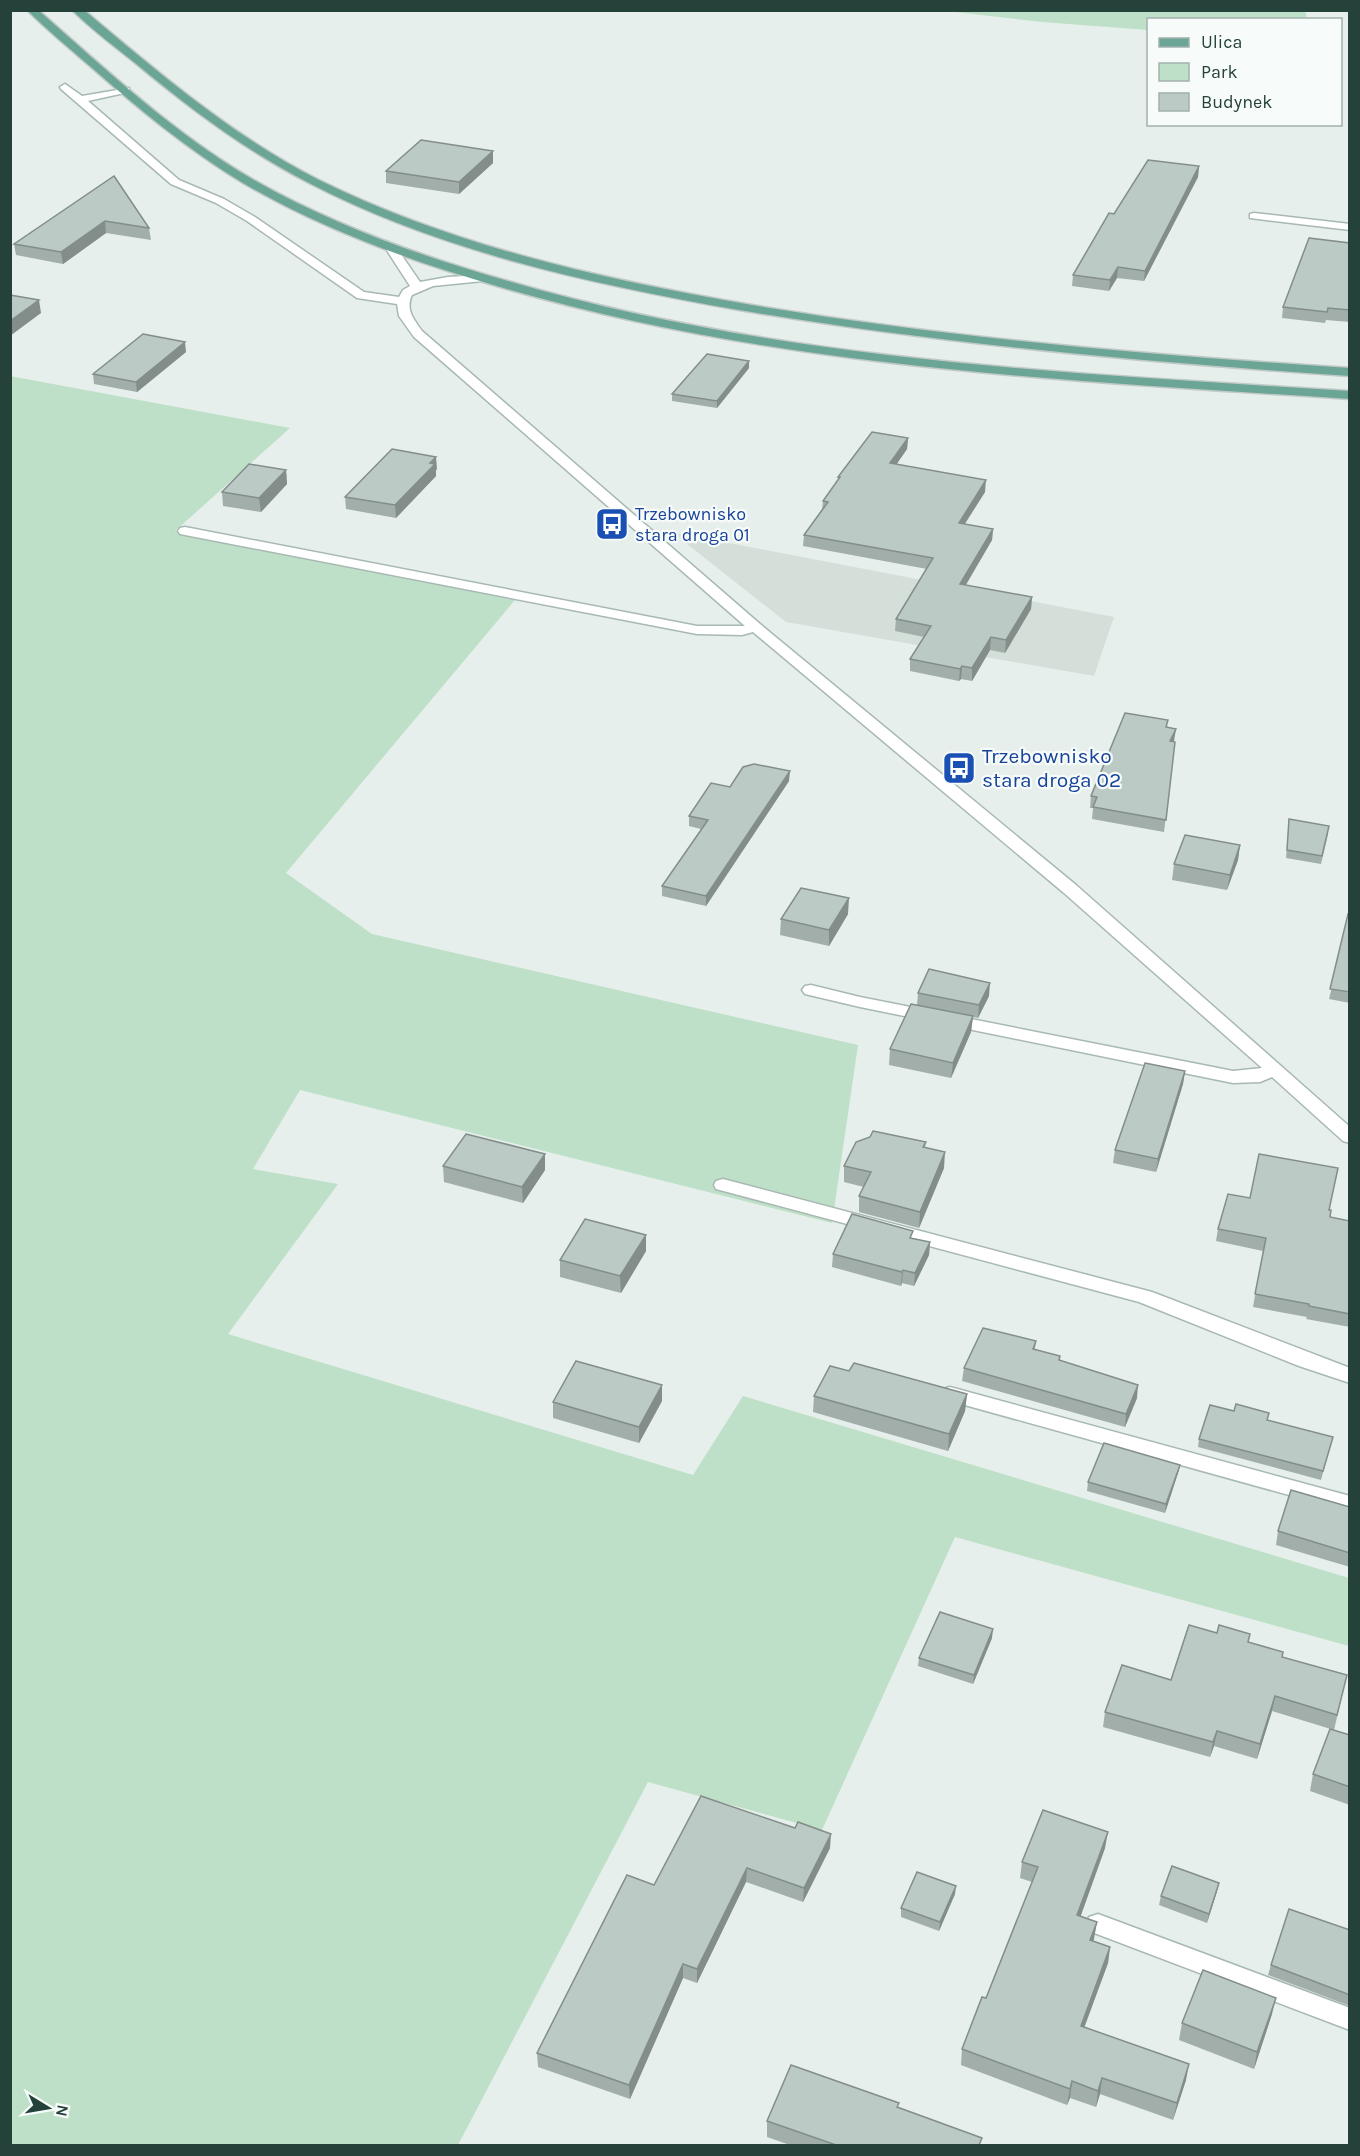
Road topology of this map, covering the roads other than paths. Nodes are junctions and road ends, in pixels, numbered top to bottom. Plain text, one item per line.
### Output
1 (32, 10) edge
2 (77, 10) edge
3 (65, 87) dead end
4 (125, 90) junction
5 (79, 99) junction
6 (1254, 216) dead end
7 (1350, 227) edge
8 (392, 249) junction
9 (479, 278) junction
10 (416, 285) junction
11 (404, 301) junction
12 (827, 321) junction
13 (808, 349) junction
14 (1350, 372) edge
15 (1350, 395) edge
16 (185, 531) dead end
17 (755, 627) junction
18 (811, 990) dead end
19 (1273, 1070) junction
20 (1350, 1137) edge
21 (723, 1185) dead end
22 (1350, 1376) edge
23 (950, 1394) edge
24 (1350, 1504) edge
25 (1098, 1924) edge
26 (1350, 2019) edge

1 - 4 main road
2 - 12 main road
3 - 5 street
4 - 5 street
4 - 8 main road
5 - 11 street
6 - 7 street
8 - 9 main road
8 - 10 street
9 - 10 street
9 - 13 main road
10 - 11 street
11 - 17 street
12 - 13 main road
12 - 14 main road
13 - 15 main road
16 - 17 street
17 - 19 street
18 - 19 street
19 - 20 street
21 - 22 street
23 - 24 street
25 - 26 street

